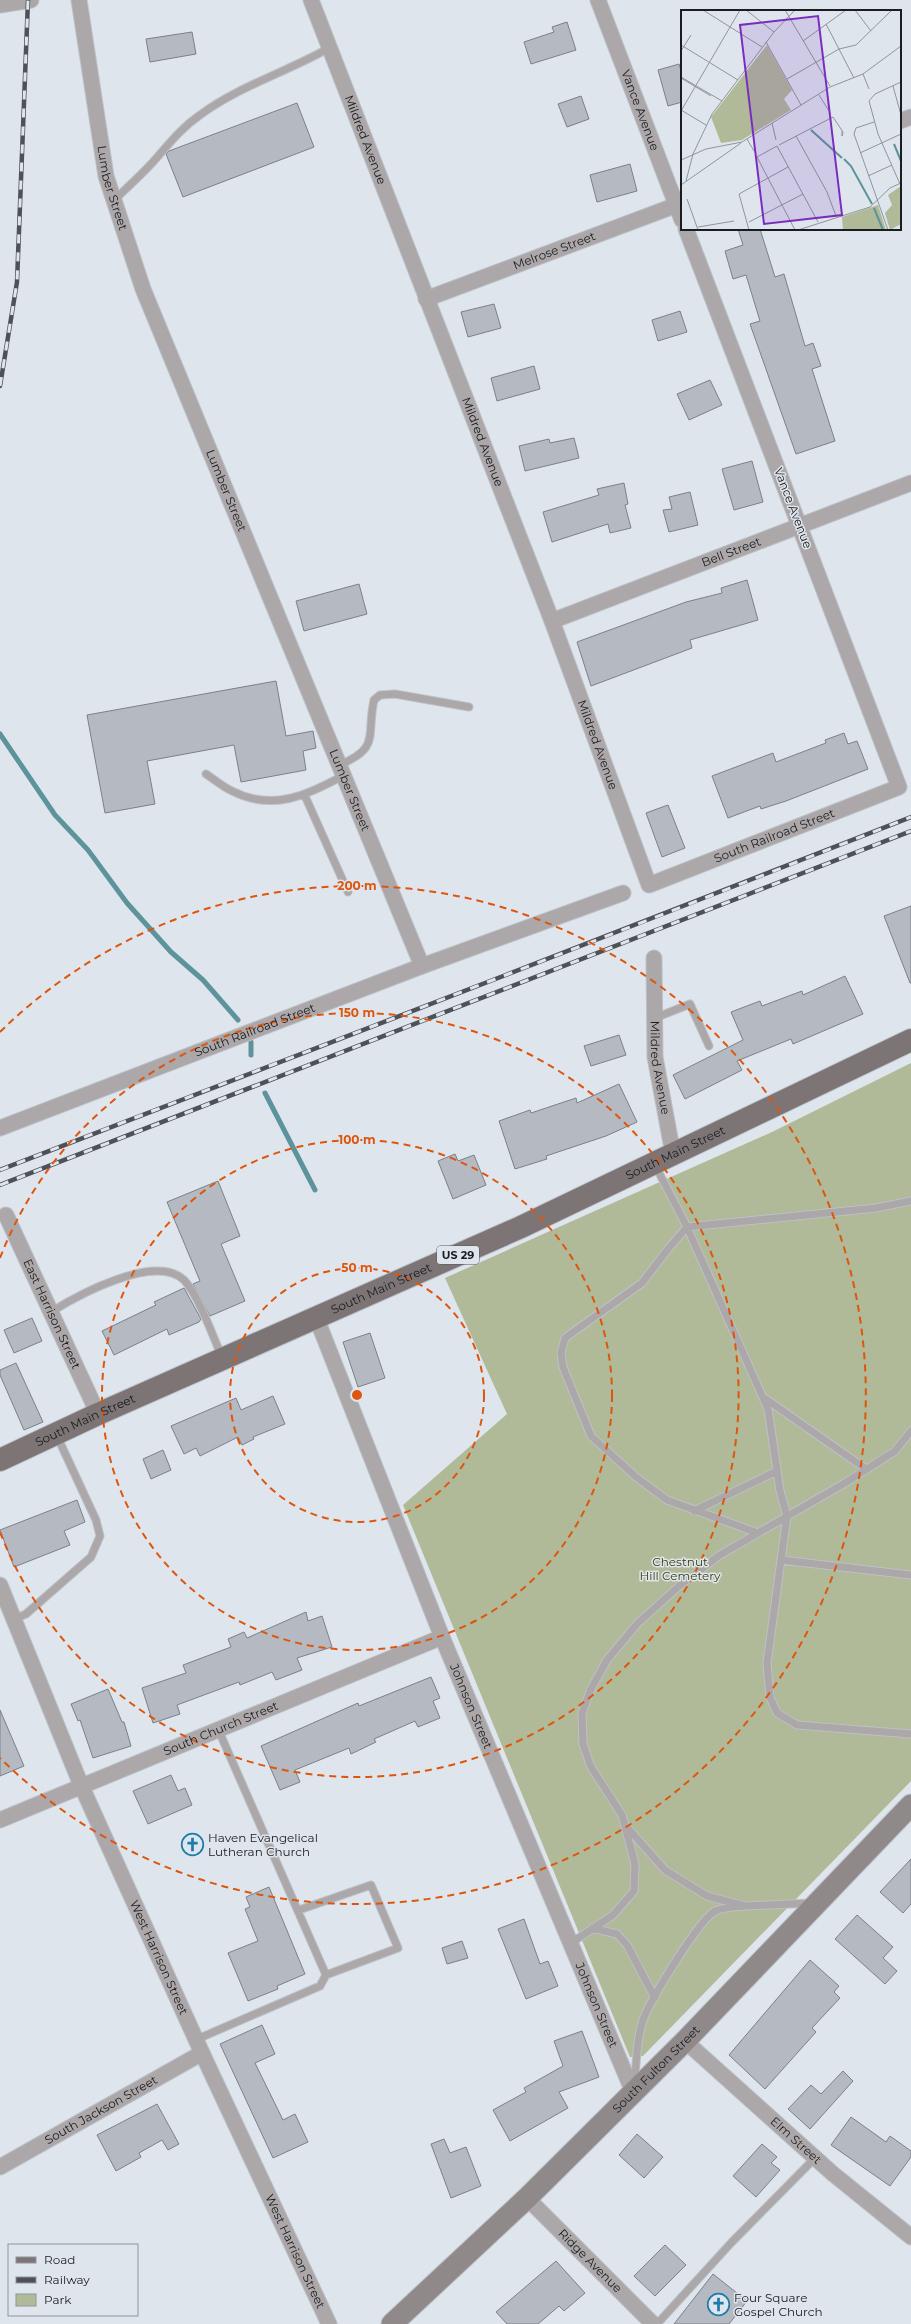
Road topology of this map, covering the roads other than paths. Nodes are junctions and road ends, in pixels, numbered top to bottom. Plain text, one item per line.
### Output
1 (31, 0) edge
2 (79, 0) edge
3 (311, 0) edge
4 (598, 0) edge
5 (0, 5) edge
6 (329, 48) junction
7 (911, 117) edge
8 (901, 121) edge
9 (113, 201) junction
10 (679, 204) edge
11 (681, 215) edge
12 (686, 230) edge
13 (426, 299) junction
14 (911, 483) edge
15 (800, 525) junction
16 (552, 620) junction
17 (470, 707) dead end
18 (341, 771) junction
19 (206, 774) dead end
20 (900, 787) joint
21 (305, 796) junction
22 (649, 885) joint
23 (348, 892) dead end
24 (623, 893) dead end
25 (654, 958) dead end
26 (422, 966) junction
27 (654, 1018) junction
28 (911, 1040) edge
29 (709, 1046) dead end
30 (0, 1128) edge
31 (664, 1158) junction
32 (911, 1201) edge
33 (6, 1215) dead end
34 (687, 1227) junction
35 (51, 1312) junction
36 (316, 1317) junction
37 (222, 1359) junction
38 (763, 1396) junction
39 (98, 1414) junction
40 (911, 1431) edge
41 (56, 1434) junction
42 (0, 1460) edge
43 (866, 1469) junction
44 (777, 1471) junction
45 (694, 1511) junction
46 (787, 1516) junction
47 (758, 1533) junction
48 (781, 1560) junction
49 (911, 1575) edge
50 (0, 1585) edge
51 (14, 1619) junction
52 (442, 1637) junction
53 (218, 1729) junction
54 (911, 1734) edge
55 (81, 1785) junction
56 (911, 1805) edge
57 (0, 1820) edge
58 (625, 1825) junction
59 (817, 1903) junction
60 (745, 1906) junction
61 (299, 1910) junction
62 (592, 1928) junction
63 (571, 1943) junction
64 (326, 1975) junction
65 (655, 1998) junction
66 (685, 2041) junction
67 (198, 2047) junction
68 (633, 2092) junction
69 (816, 2158) junction
70 (0, 2167) edge
71 (527, 2198) junction
72 (911, 2237) edge
73 (397, 2322) edge
74 (329, 2324) edge
75 (653, 2324) edge
76 (657, 2324) edge

1 - 5 street
2 - 9 street, Lumber Street
3 - 6 street, Mildred Avenue
4 - 10 street, Vance Avenue
6 - 9 lane
6 - 13 street, Mildred Avenue
7 - 8 street
9 - 18 street, Lumber Street
10 - 11 street, Vance Avenue
10 - 13 street, Melrose Street
12 - 15 street, Vance Avenue
13 - 16 street, Mildred Avenue
14 - 15 street, Bell Street
15 - 16 street, Bell Street
15 - 20 street, Vance Avenue
16 - 22 street, Mildred Avenue
17 - 18 lane
18 - 21 lane
18 - 26 street, Lumber Street
19 - 21 lane
20 - 22 street, South Railroad Street
21 - 23 lane
24 - 26 street, South Railroad Street
25 - 27 street, Mildred Avenue
26 - 30 street, South Railroad Street
27 - 29 lane
27 - 31 street, Mildred Avenue
28 - 31 main road, South Main Street / US 29
31 - 34 lane
31 - 36 main road, South Main Street / US 29
32 - 34 lane
33 - 35 street, East Harrison Street
34 - 38 lane
34 - 45 lane
35 - 37 lane
35 - 39 street, East Harrison Street
36 - 37 main road, South Main Street / US 29
36 - 52 street, Johnson Street
37 - 39 main road, South Main Street / US 29
38 - 43 lane
38 - 44 lane
39 - 41 main road, South Main Street / US 29
40 - 43 lane
41 - 42 main road, South Main Street / US 29
41 - 51 lane
43 - 46 lane
44 - 45 lane
44 - 46 lane
45 - 47 lane
46 - 47 lane
46 - 48 lane
47 - 58 lane
48 - 49 lane
48 - 54 lane
50 - 51 street, West Harrison Street
51 - 55 street, West Harrison Street
52 - 53 street, South Church Street
52 - 63 street, Johnson Street
53 - 55 street, South Church Street
53 - 61 lane
55 - 57 street, South Church Street
55 - 67 street, West Harrison Street
56 - 59 street, South Fulton Street
58 - 60 lane
58 - 62 lane
59 - 60 lane
59 - 66 street, South Fulton Street
60 - 65 lane
61 - 64 lane
61 - 64 lane
62 - 63 lane
62 - 65 lane
63 - 68 street, Johnson Street
64 - 67 lane
65 - 68 lane
66 - 68 street, South Fulton Street
66 - 69 street, Elm Street
67 - 70 street, South Jackson Street
67 - 74 street, West Harrison Street
68 - 71 street, South Fulton Street
69 - 72 street, Elm Street
69 - 76 lane
71 - 73 street, South Fulton Street
71 - 75 street, Ridge Avenue

